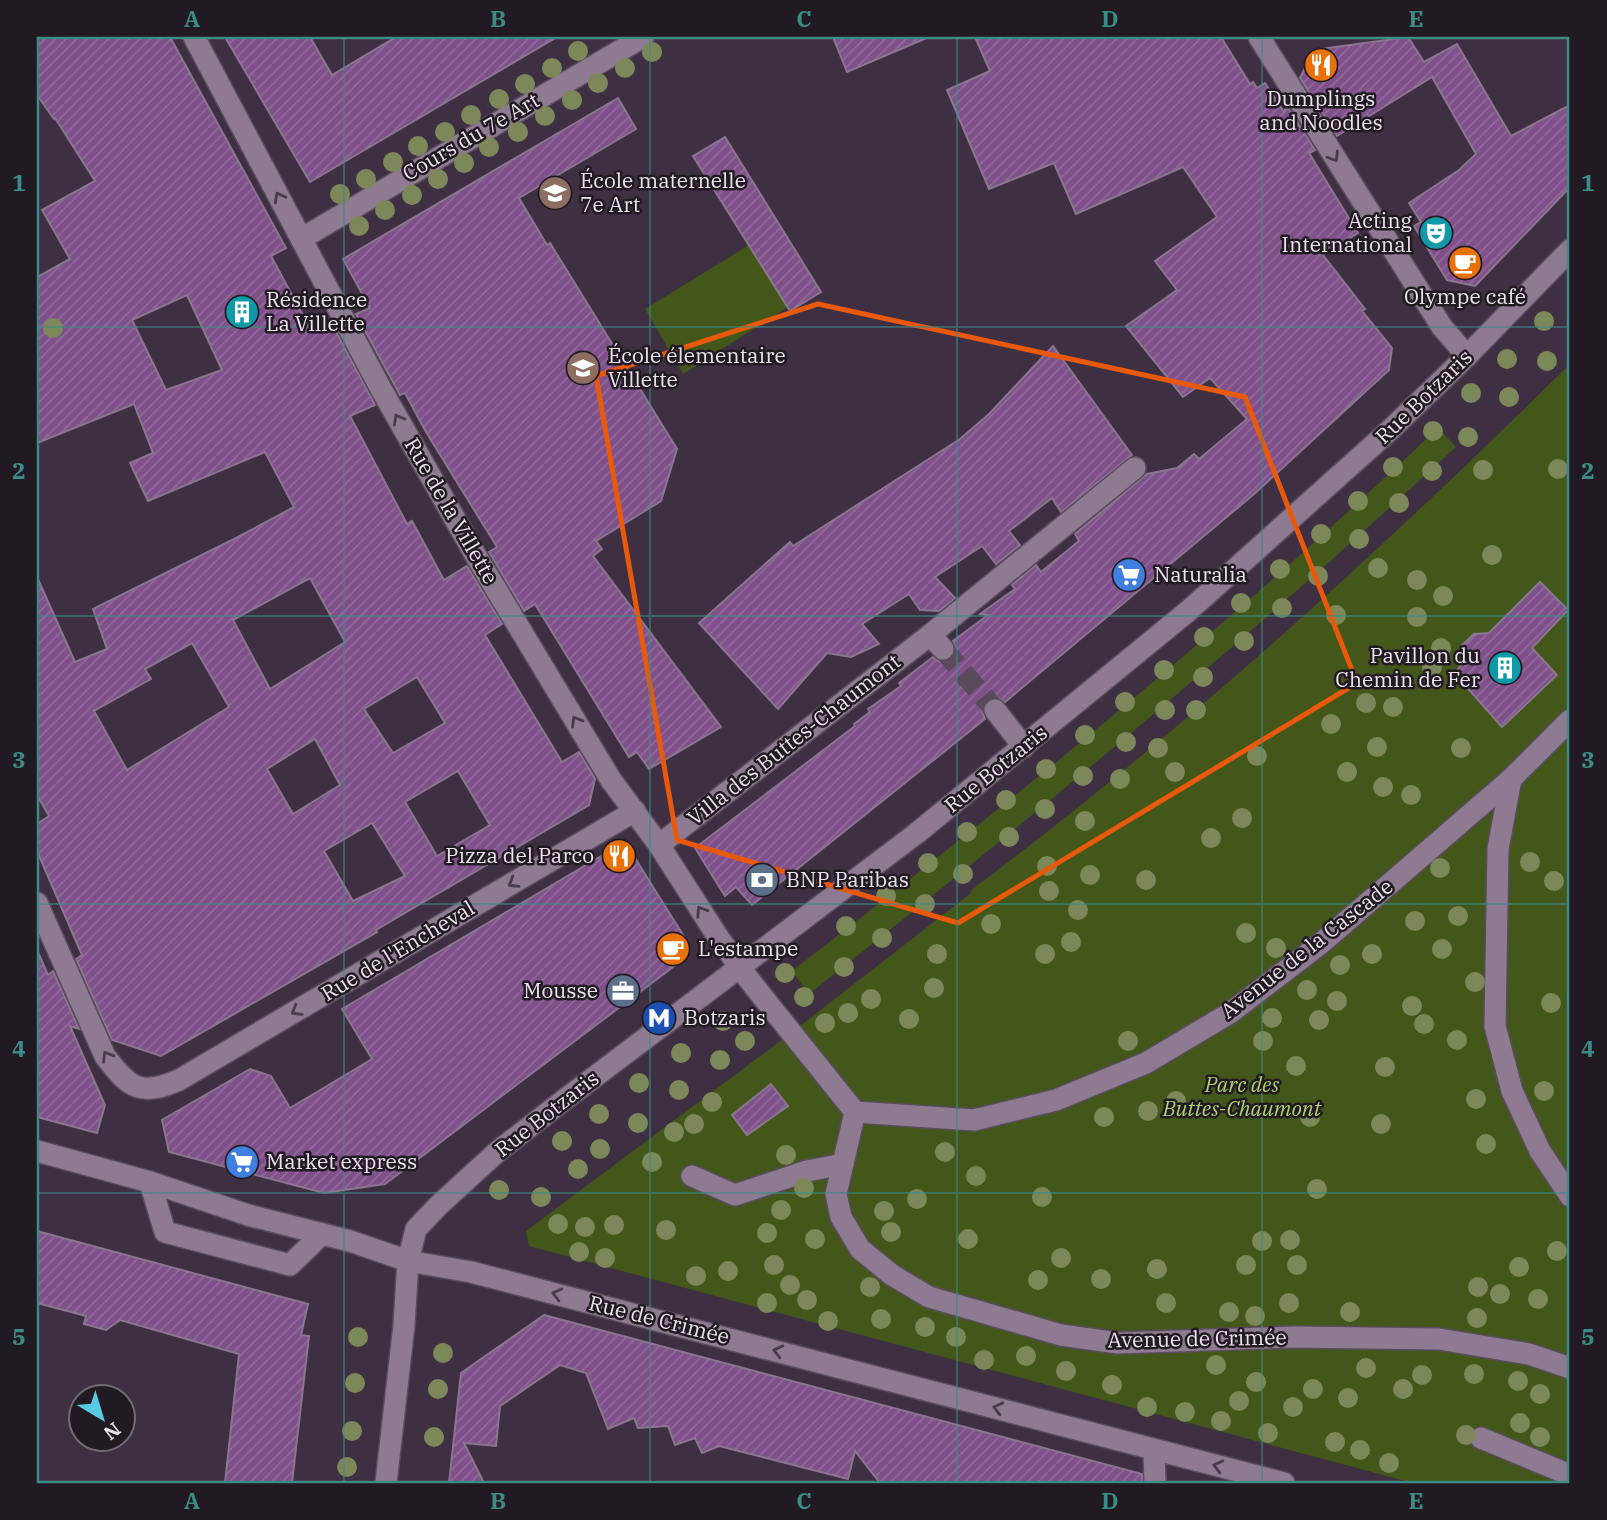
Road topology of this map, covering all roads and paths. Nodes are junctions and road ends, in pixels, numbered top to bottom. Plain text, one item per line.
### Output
1 (194, 37) edge
2 (643, 37) edge
3 (1259, 37) edge
4 (301, 239) junction
5 (1570, 250) edge
6 (1467, 356) junction
7 (1135, 468) dead end
8 (995, 710) tunnel mouth
9 (1570, 720) edge
10 (1024, 747) junction
11 (1511, 779) junction
12 (635, 811) junction
13 (659, 845) junction
14 (37, 903) edge
15 (740, 967) junction
16 (855, 1112) junction
17 (37, 1151) edge
18 (843, 1164) junction
19 (692, 1176) dead end
20 (150, 1182) junction
21 (1570, 1196) edge
22 (322, 1234) junction
23 (408, 1261) junction
24 (1570, 1368) edge
25 (1481, 1438) dead end
26 (1154, 1450) junction
27 (1570, 1475) edge
28 (386, 1483) edge
29 (1155, 1483) edge
30 (1284, 1483) edge

4 -> 1 street, Rue de la Villette
2 - 4 street, Cours du 7e Art
3 -> 6 street
12 -> 4 street, Rue de la Villette
5 - 6 street, Rue Botzaris
6 - 10 street, Rue Botzaris
7 - 13 street, Villa des Buttes-Chaumont
8 - 10 street
9 - 11 street, Avenue de la Cascade
10 - 15 street, Rue Botzaris
11 - 16 street, Avenue de la Cascade
11 - 21 street
12 - 13 street, Rue de la Villette
12 -> 14 street, Rue de l'Encheval
15 -> 13 street, Rue de la Villette
15 - 16 street
15 - 23 street, Rue Botzaris
16 - 18 street, Avenue de Crimée
17 - 20 street, Rue de Crimée
18 - 19 street
18 - 24 street, Avenue de Crimée
20 - 22 street, Rue de Crimée
20 - 22 street
22 - 23 street, Rue de Crimée
26 -> 23 street, Rue de Crimée
23 - 28 street, Rue Botzaris
25 - 27 street
26 - 29 street
30 -> 26 street, Rue de Crimée

